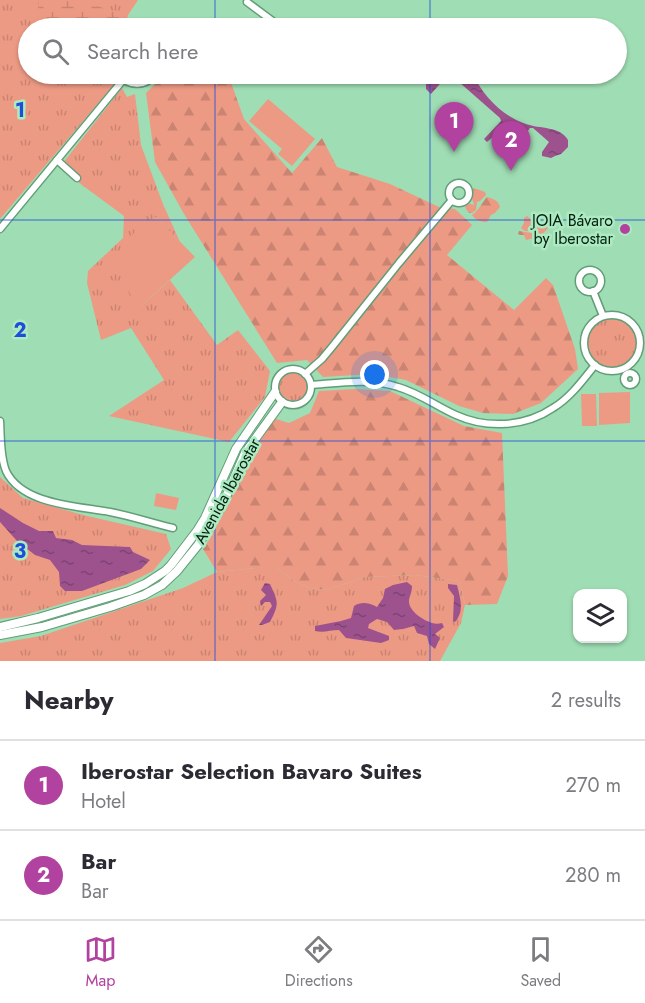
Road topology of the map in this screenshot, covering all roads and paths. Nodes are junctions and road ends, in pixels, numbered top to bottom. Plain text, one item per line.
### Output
1 (247, 2) dead end
2 (269, 18) edge
3 (120, 84) edge
4 (57, 160) junction
5 (77, 178) dead end
6 (452, 200) dead end
7 (0, 229) edge
8 (593, 291) dead end
9 (603, 316) junction
10 (642, 351) edge
11 (595, 365) junction
12 (305, 374) junction
13 (311, 385) junction
14 (275, 392) junction
15 (282, 402) junction
16 (0, 421) edge
17 (173, 528) dead end
18 (0, 627) edge
19 (0, 635) edge

1 - 2 street
3 - 4 street
4 - 5 street
4 - 7 street
6 - 12 street
8 - 9 street
9 - 10 street
9 - 11 street
10 - 11 street
11 - 13 street
12 - 13 street
12 - 14 street
13 - 15 street
14 - 15 street
14 - 18 street, Avenida Iberostar
15 - 19 street, Avenida Iberostar
16 - 17 street

